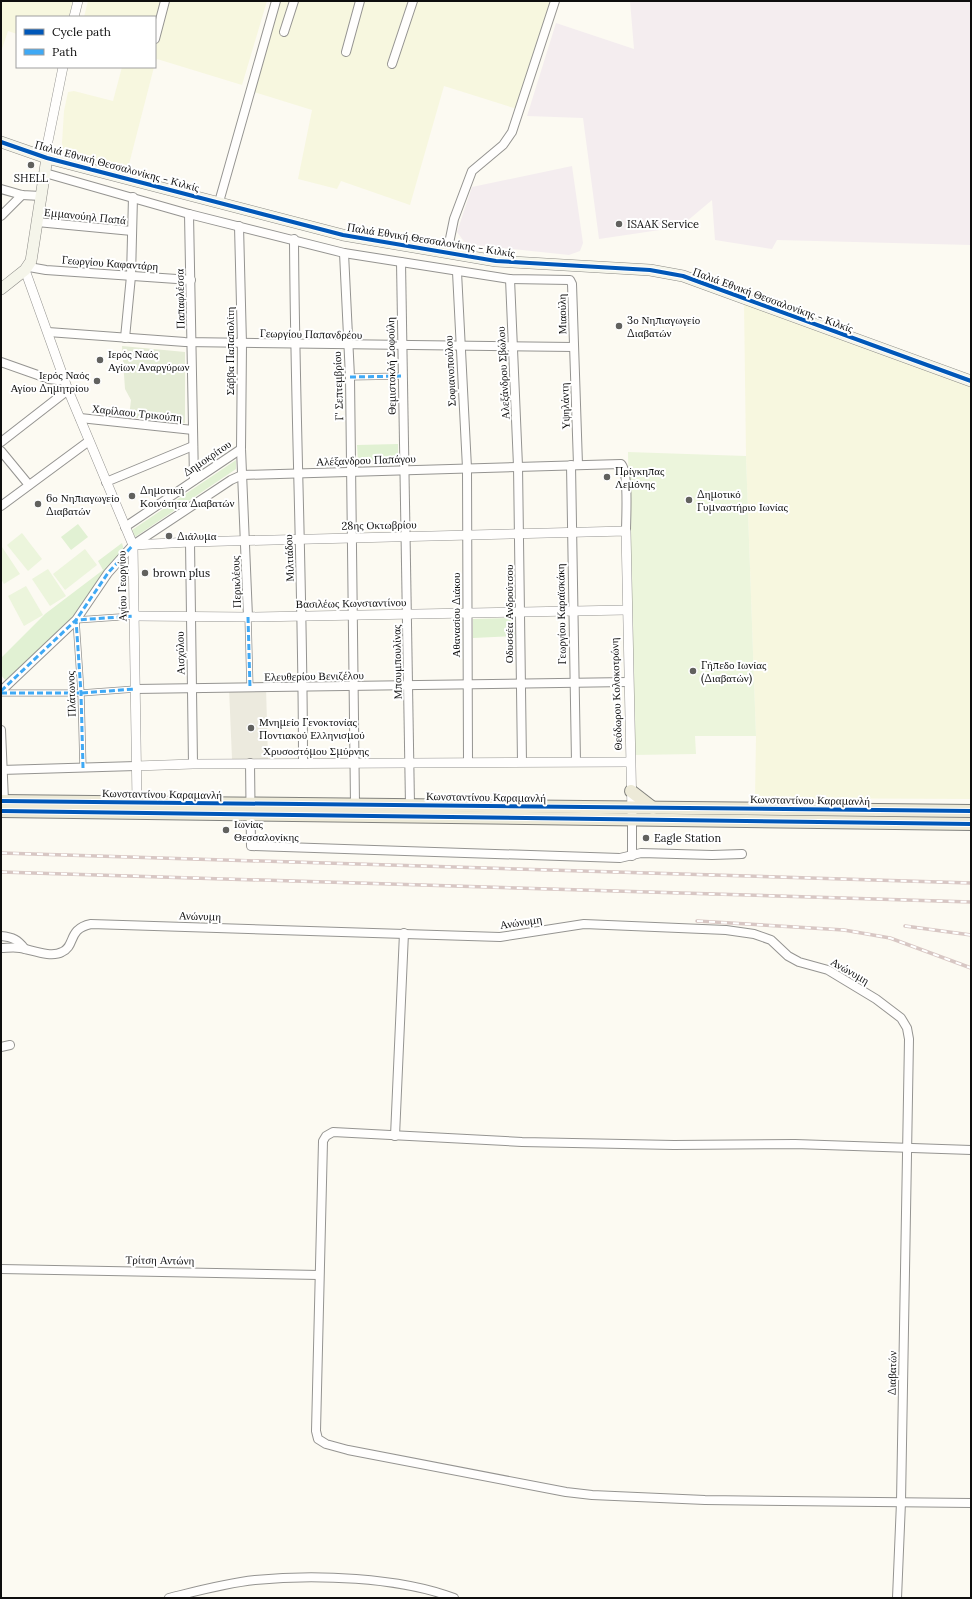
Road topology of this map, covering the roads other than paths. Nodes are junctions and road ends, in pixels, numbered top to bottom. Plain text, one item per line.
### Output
1 (78, 1) edge
2 (165, 1) edge
3 (276, 1) edge
4 (294, 1) edge
5 (360, 1) edge
6 (413, 1) edge
7 (555, 1) edge
8 (74, 16) edge
9 (284, 32) dead end
10 (156, 35) edge
11 (346, 52) dead end
12 (392, 64) dead end
13 (63, 68) edge
14 (2, 146) edge
15 (45, 164) junction
16 (1, 189) edge
17 (22, 195) junction
18 (41, 196) junction
19 (133, 197) junction
20 (219, 202) junction
21 (189, 214) junction
22 (1, 216) edge
23 (37, 222) junction
24 (239, 226) junction
25 (132, 231) junction
26 (294, 240) junction
27 (344, 253) junction
28 (447, 253) junction
29 (401, 262) junction
30 (27, 268) junction
31 (457, 272) junction
32 (131, 276) junction
33 (510, 279) junction
34 (191, 280) junction
35 (1, 289) edge
36 (48, 332) junction
37 (125, 338) junction
38 (191, 342) junction
39 (242, 344) junction
40 (295, 344) junction
41 (348, 345) junction
42 (402, 345) junction
43 (459, 347) junction
44 (512, 347) junction
45 (574, 347) junction
46 (1, 362) edge
47 (403, 376) junction
48 (350, 377) junction
49 (971, 381) edge
50 (67, 386) junction
51 (80, 418) junction
52 (192, 430) junction
53 (89, 441) junction
54 (1, 442) edge
55 (193, 446) junction
56 (241, 448) junction
57 (1, 450) edge
58 (575, 465) junction
59 (518, 466) junction
60 (467, 468) junction
61 (404, 470) junction
62 (350, 472) junction
63 (298, 473) junction
64 (242, 475) junction
65 (194, 480) junction
66 (106, 482) junction
67 (29, 485) junction
68 (1, 506) edge
69 (125, 527) junction
70 (626, 531) junction
71 (571, 532) junction
72 (520, 533) junction
73 (468, 534) junction
74 (405, 536) junction
75 (352, 538) junction
76 (300, 539) junction
77 (245, 540) junction
78 (190, 542) junction
79 (133, 545) junction
80 (626, 610) junction
81 (520, 611) junction
82 (572, 611) junction
83 (467, 613) junction
84 (353, 614) junction
85 (406, 614) junction
86 (191, 615) junction
87 (302, 615) junction
88 (134, 616) junction
89 (248, 617) junction
90 (76, 620) junction
91 (628, 682) junction
92 (574, 683) junction
93 (468, 684) junction
94 (521, 684) junction
95 (409, 685) junction
96 (354, 686) junction
97 (303, 687) junction
98 (250, 688) junction
99 (135, 689) junction
100 (192, 689) junction
101 (1, 692) edge
102 (81, 693) junction
103 (1, 730) edge
104 (468, 762) junction
105 (522, 762) junction
106 (576, 762) junction
107 (630, 762) junction
108 (303, 763) junction
109 (356, 763) junction
110 (409, 763) junction
111 (193, 764) junction
112 (250, 764) junction
113 (136, 766) junction
114 (82, 768) junction
115 (2, 770) edge
116 (632, 791) junction
117 (137, 802) junction
118 (2, 804) edge
119 (355, 805) junction
120 (410, 806) junction
121 (653, 808) junction
122 (250, 809) junction
123 (971, 811) edge
124 (632, 813) junction
125 (971, 824) edge
126 (742, 854) dead end
127 (632, 856) junction
128 (404, 934) junction
129 (1, 936) edge
130 (1, 948) edge
131 (25, 949) junction
132 (10, 1045) dead end
133 (1, 1047) edge
134 (395, 1136) junction
135 (908, 1149) junction
136 (971, 1150) edge
137 (1, 1269) edge
138 (319, 1275) junction
139 (901, 1502) junction
140 (971, 1503) edge
141 (169, 1598) edge
142 (454, 1598) edge
143 (897, 1598) edge

1 - 8 street
2 - 10 street
3 - 20 street
4 - 9 street
5 - 11 street
6 - 12 street
7 - 28 street
13 - 15 street
14 - 15 main road, Παλιά Εθνική Θεσσαλονίκης - Κιλκίς
15 - 18 main road
15 - 19 street
15 - 20 main road, Παλιά Εθνική Θεσσαλονίκης - Κιλκίς
16 - 17 street
17 - 18 street
17 - 22 street
18 - 23 main road
19 - 21 street
19 - 25 street
20 - 28 main road, Παλιά Εθνική Θεσσαλονίκης - Κιλκίς
21 - 24 street
21 - 34 street, Παπαφλέσσα
23 - 25 street, Εμμανούηλ Παπά
23 - 30 main road
24 - 26 street
24 - 39 street, Σάββα Παπαπολίτη
25 - 32 street
26 - 27 street
26 - 40 street, Μιλτιάδου
27 - 29 street
27 - 41 street, Γ' Σεπτεμβρίου
28 - 49 main road, Παλιά Εθνική Θεσσαλονίκης - Κιλκίς
29 - 31 street
29 - 42 street, Θεμιστοκλή Σοφούλη
30 - 32 street, Γεωργίου Καφαντάρη
30 - 35 main road
30 - 36 street, Αγίου Γεωργίου
31 - 33 street
31 - 43 street, Σοφιανοπούλου
32 - 34 street, Γεωργίου Καφαντάρη
32 - 37 street
33 - 44 street, Αλεξάνδρου Σβώλου
33 - 45 street, Μιαούλη
34 - 38 street, Παπαφλέσσα
36 - 37 street, Γεωργίου Παπανδρέου
36 - 50 street, Αγίου Γεωργίου
37 - 38 street, Γεωργίου Παπανδρέου
38 - 39 street, Γεωργίου Παπανδρέου
38 - 52 street, Παπαφλέσσα
39 - 40 street, Γεωργίου Παπανδρέου
39 - 56 street, Σάββα Παπαπολίτη
40 - 41 street, Γεωργίου Παπανδρέου
40 - 63 street, Μιλτιάδου
41 - 42 street, Γεωργίου Παπανδρέου
41 - 48 street, Γ' Σεπτεμβρίου
42 - 43 street, Γεωργίου Παπανδρέου
42 - 47 street, Θεμιστοκλή Σοφούλη
43 - 44 street, Γεωργίου Παπανδρέου
43 - 60 street, Σοφιανοπούλου
44 - 45 street, Γεωργίου Παπανδρέου
44 - 59 street, Αλεξάνδρου Σβώλου
45 - 58 street, Υψηλάντη
46 - 50 street
47 - 48 street
47 - 61 street, Θεμιστοκλή Σοφούλη
48 - 62 street, Γ' Σεπτεμβρίου
50 - 51 street, Αγίου Γεωργίου
50 - 54 street
51 - 52 street, Χαρίλαου Τρικούπη
51 - 53 street, Αγίου Γεωργίου
52 - 55 street, Παπαφλέσσα
53 - 66 street, Αγίου Γεωργίου
53 - 67 street
55 - 65 street, Παπαφλέσσα
55 - 66 street
56 - 64 street, Σάββα Παπαπολίτη
56 - 65 street, Δημοκρίτου
57 - 67 street
58 - 59 street, Αλέξανδρου Παπάγου
58 - 70 street, Αλέξανδρου Παπάγου
58 - 71 street, Γεωργίου Καραϊσκάκη
59 - 60 street, Αλέξανδρου Παπάγου
59 - 72 street, Οδυσσέα Ανδρούτσου
60 - 61 street, Αλέξανδρου Παπάγου
60 - 73 street, Αθανασίου Διάκου
61 - 62 street, Αλέξανδρου Παπάγου
61 - 74 street, Μπουμπουλίνας
62 - 63 street, Αλέξανδρου Παπάγου
62 - 75 street, Γ' Σεπτεμβρίου
63 - 64 street, Αλέξανδρου Παπάγου
63 - 76 street, Μιλτιάδου
64 - 77 street, Περικλέους
64 - 79 street, Αλέξανδρου Παπάγου
65 - 69 street, Δημοκρίτου
66 - 69 street, Αγίου Γεωργίου
67 - 68 street
69 - 79 street, Αγίου Γεωργίου
70 - 71 street, 28ης Οκτωβρίου
70 - 80 street, Θεόδωρου Κολοκοτρώνη
71 - 72 street, 28ης Οκτωβρίου
71 - 82 street, Γεωργίου Καραϊσκάκη
72 - 73 street, 28ης Οκτωβρίου
72 - 81 street, Οδυσσέα Ανδρούτσου
73 - 74 street, 28ης Οκτωβρίου
73 - 83 street, Αθανασίου Διάκου
74 - 75 street, 28ης Οκτωβρίου
74 - 85 street, Μπουμπουλίνας
75 - 76 street, 28ης Οκτωβρίου
75 - 84 street, Γ' Σεπτεμβρίου
76 - 77 street, 28ης Οκτωβρίου
76 - 87 street, Μιλτιάδου
77 - 78 street, 28ης Οκτωβρίου
77 - 89 street, Περικλέους
78 - 79 street, 28ης Οκτωβρίου
78 - 86 street, Αισχύλου
79 - 88 street, Αγίου Γεωργίου
79 - 90 street, Αλέξανδρου Παπάγου
80 - 82 street, Βασιλέως Κωνσταντίνου
80 - 91 street, Θεόδωρου Κολοκοτρώνη
81 - 82 street, Βασιλέως Κωνσταντίνου
81 - 83 street, Βασιλέως Κωνσταντίνου
81 - 94 street, Οδυσσέα Ανδρούτσου
82 - 92 street, Γεωργίου Καραϊσκάκη
83 - 85 street, Βασιλέως Κωνσταντίνου
83 - 93 street, Αθανασίου Διάκου
84 - 85 street, Βασιλέως Κωνσταντίνου
84 - 87 street, Βασιλέως Κωνσταντίνου
84 - 96 street, Γ' Σεπτεμβρίου
85 - 95 street, Μπουμπουλίνας
86 - 88 street, Βασιλέως Κωνσταντίνου
86 - 89 street, Βασιλέως Κωνσταντίνου
86 - 100 street, Αισχύλου
87 - 89 street, Βασιλέως Κωνσταντίνου
87 - 97 street, Μιλτιάδου
88 - 90 street, Βασιλέως Κωνσταντίνου
88 - 99 street, Αγίου Γεωργίου
89 - 98 street, Περικλέους
90 - 101 street, Αλέξανδρου Παπάγου
90 - 102 street, Πλάτωνος
91 - 92 street, Ελευθερίου Βενιζέλου
91 - 107 street, Θεόδωρου Κολοκοτρώνη
92 - 94 street, Ελευθερίου Βενιζέλου
92 - 106 street, Γεωργίου Καραϊσκάκη
93 - 94 street, Ελευθερίου Βενιζέλου
93 - 95 street, Ελευθερίου Βενιζέλου
93 - 104 street, Αθανασίου Διάκου
94 - 105 street, Οδυσσέα Ανδρούτσου
95 - 96 street, Ελευθερίου Βενιζέλου
95 - 110 street, Μπουμπουλίνας
96 - 97 street, Ελευθερίου Βενιζέλου
96 - 109 street, Γ' Σεπτεμβρίου
97 - 98 street, Ελευθερίου Βενιζέλου
97 - 108 street, Μιλτιάδου
98 - 100 street, Ελευθερίου Βενιζέλου
99 - 100 street, Ελευθερίου Βενιζέλου
99 - 102 street, Ελευθερίου Βενιζέλου
99 - 113 street, Αγίου Γεωργίου
100 - 111 street, Αισχύλου
101 - 102 street, Ελευθερίου Βενιζέλου
102 - 114 street, Πλάτωνος
103 - 115 street
104 - 105 street, Χρυσοστόμου Σμύρνης
104 - 110 street, Χρυσοστόμου Σμύρνης
105 - 106 street, Χρυσοστόμου Σμύρνης
106 - 107 street, Χρυσοστόμου Σμύρνης
107 - 116 street, Θεόδωρου Κολοκοτρώνη
108 - 109 street, Χρυσοστόμου Σμύρνης
108 - 112 street, Χρυσοστόμου Σμύρνης
109 - 110 street, Χρυσοστόμου Σμύρνης
109 - 119 street, Γ' Σεπτεμβρίου
110 - 120 street, Μπουμπουλίνας
111 - 112 street, Χρυσοστόμου Σμύρνης
111 - 113 street, Χρυσοστόμου Σμύρνης
112 - 122 street
113 - 114 street, Χρυσοστόμου Σμύρνης
113 - 117 street, Αγίου Γεωργίου
114 - 115 street, Χρυσοστόμου Σμύρνης
115 - 118 street
116 - 121 main road
116 - 124 street, Θεόδωρου Κολοκοτρώνη
117 - 118 main road, Κωνσταντίνου Καραμανλή
117 - 122 main road, Κωνσταντίνου Καραμανλή
118 - 122 main road, Κωνσταντίνου Καραμανλή
119 - 120 main road, Κωνσταντίνου Καραμανλή
119 - 122 main road, Κωνσταντίνου Καραμανλή
120 - 124 main road, Κωνσταντίνου Καραμανλή
121 - 123 main road, Κωνσταντίνου Καραμανλή
121 - 124 main road, Κωνσταντίνου Καραμανλή
122 - 124 main road, Κωνσταντίνου Καραμανλή
122 - 127 street
124 - 125 main road, Κωνσταντίνου Καραμανλή
124 - 127 street, Θεόδωρου Κολοκοτρώνη
126 - 127 street
128 - 131 street, Ανώνυμη
128 - 134 street
128 - 135 street, Ανώνυμη
129 - 131 street
130 - 131 street, Ανώνυμη
132 - 133 street
134 - 135 street
134 - 138 street
135 - 136 street
135 - 139 street, Διαβατών
137 - 138 street, Τρίτση Αντώνη
138 - 139 street
139 - 140 street
139 - 143 street, Διαβατών
141 - 142 street

